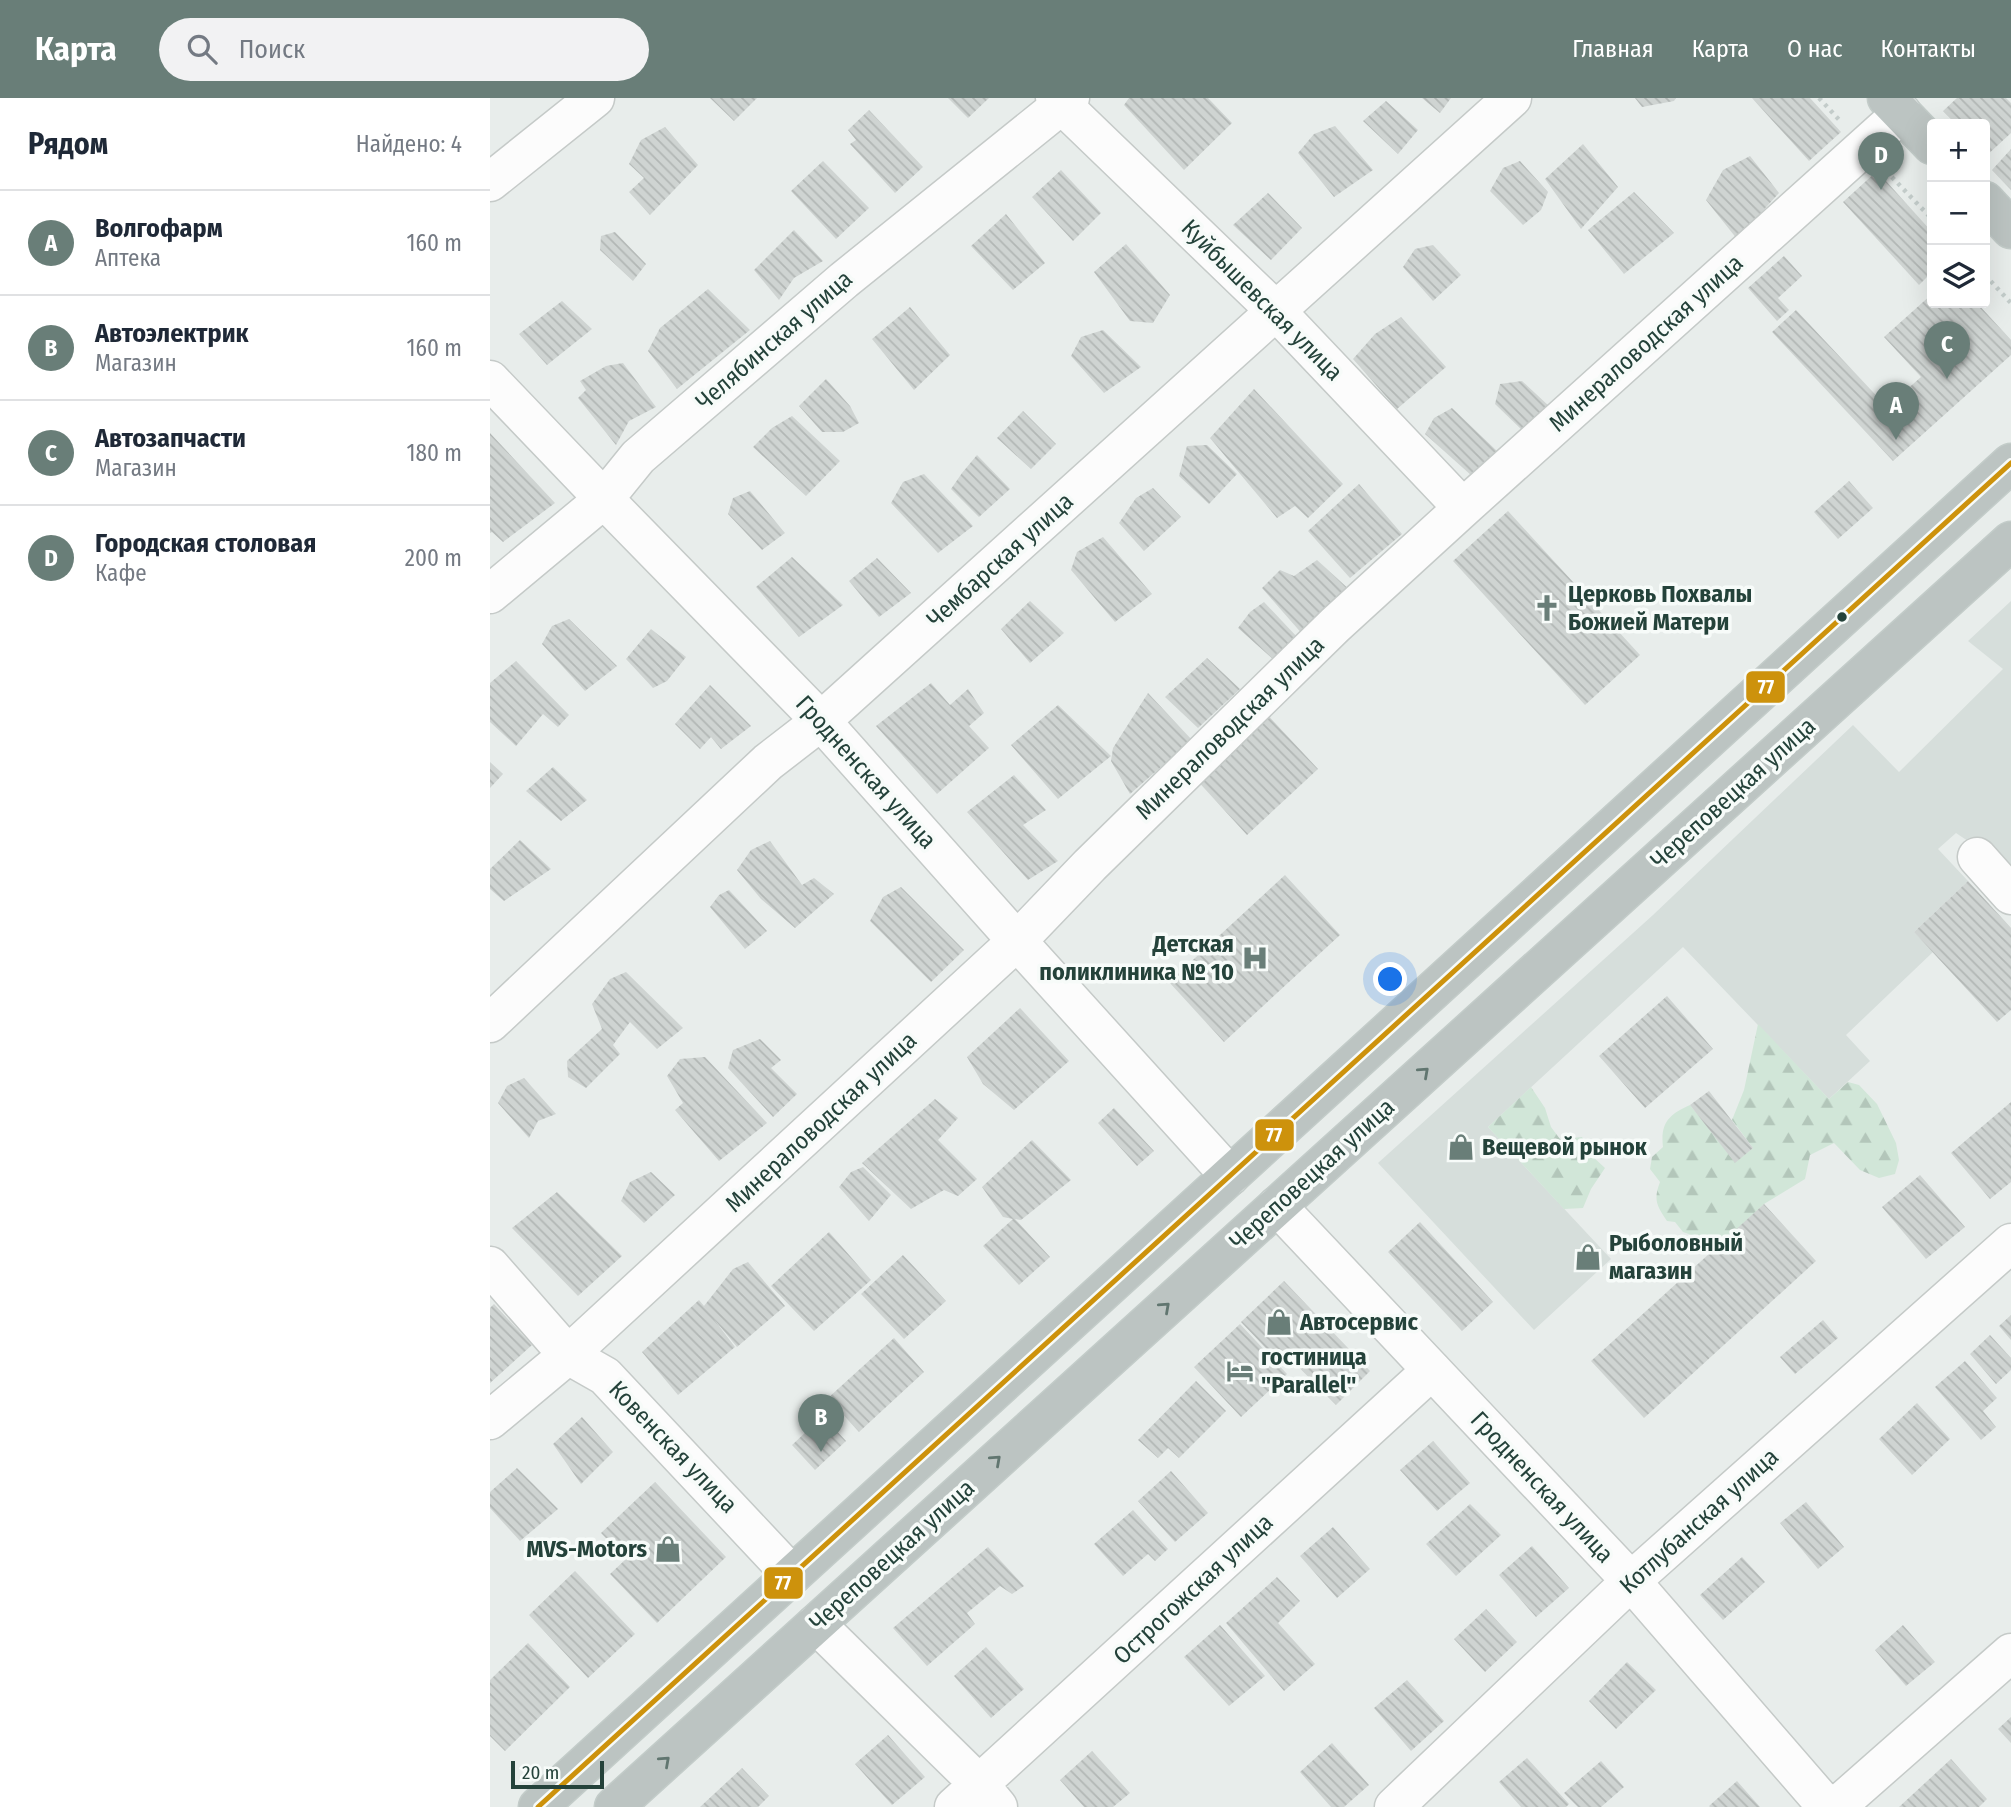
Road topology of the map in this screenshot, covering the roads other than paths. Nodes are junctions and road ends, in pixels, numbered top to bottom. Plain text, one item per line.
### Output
1 (594, 98) edge
2 (1512, 98) edge
3 (1062, 100) edge
4 (1895, 106) edge
5 (1927, 140) edge
6 (490, 182) edge
7 (1990, 206) edge
8 (2011, 229) edge
9 (1277, 312) junction
10 (490, 380) edge
11 (2011, 463) edge
12 (604, 499) junction
13 (1463, 508) junction
14 (2011, 541) edge
15 (490, 594) edge
16 (821, 721) junction
17 (1977, 857) dead end
18 (2011, 895) edge
19 (1017, 941) junction
20 (490, 1023) edge
21 (1230, 1176) junction
22 (1277, 1206) junction
23 (2011, 1243) edge
24 (490, 1266) edge
25 (568, 1355) junction
26 (1432, 1370) junction
27 (490, 1420) edge
28 (792, 1575) junction
29 (1631, 1581) junction
30 (816, 1624) junction
31 (2011, 1653) edge
32 (977, 1800) edge
33 (538, 1807) edge
34 (614, 1807) edge
35 (1394, 1807) edge
36 (1827, 1807) edge
37 (1836, 1807) edge

1 - 6 street
2 - 9 street, Чембарская улица
3 - 9 street, Куйбышевская улица
3 - 12 street, Челябинская улица
4 - 5 highway
4 - 13 street, Минераловодская улица
7 - 8 highway
9 - 13 street, Куйбышевская улица
9 - 16 street, Чембарская улица
10 - 12 street, Гродненская улица
11 - 21 highway
12 - 15 street, Челябинская улица
12 - 16 street, Гродненская улица
13 - 19 street, Минераловодская улица
22 -> 14 highway, Череповецкая улица
16 - 19 street, Гродненская улица
16 - 20 street, Чембарская улица
17 - 18 street
19 - 21 street, Гродненская улица
19 - 25 street, Минераловодская улица
21 - 28 highway
22 - 26 street, Гродненская улица
30 -> 22 highway, Череповецкая улица
23 - 29 street, Котлубанская улица
24 - 25 street, Ковенская улица
25 - 27 street, Минераловодская улица
25 - 28 street, Ковенская улица
26 - 29 street, Гродненская улица
26 - 32 street, Острогожская улица
28 - 33 highway
29 - 35 street, Котлубанская улица
29 - 36 street, Гродненская улица
30 - 32 street
34 -> 30 highway, Череповецкая улица
31 - 37 street

